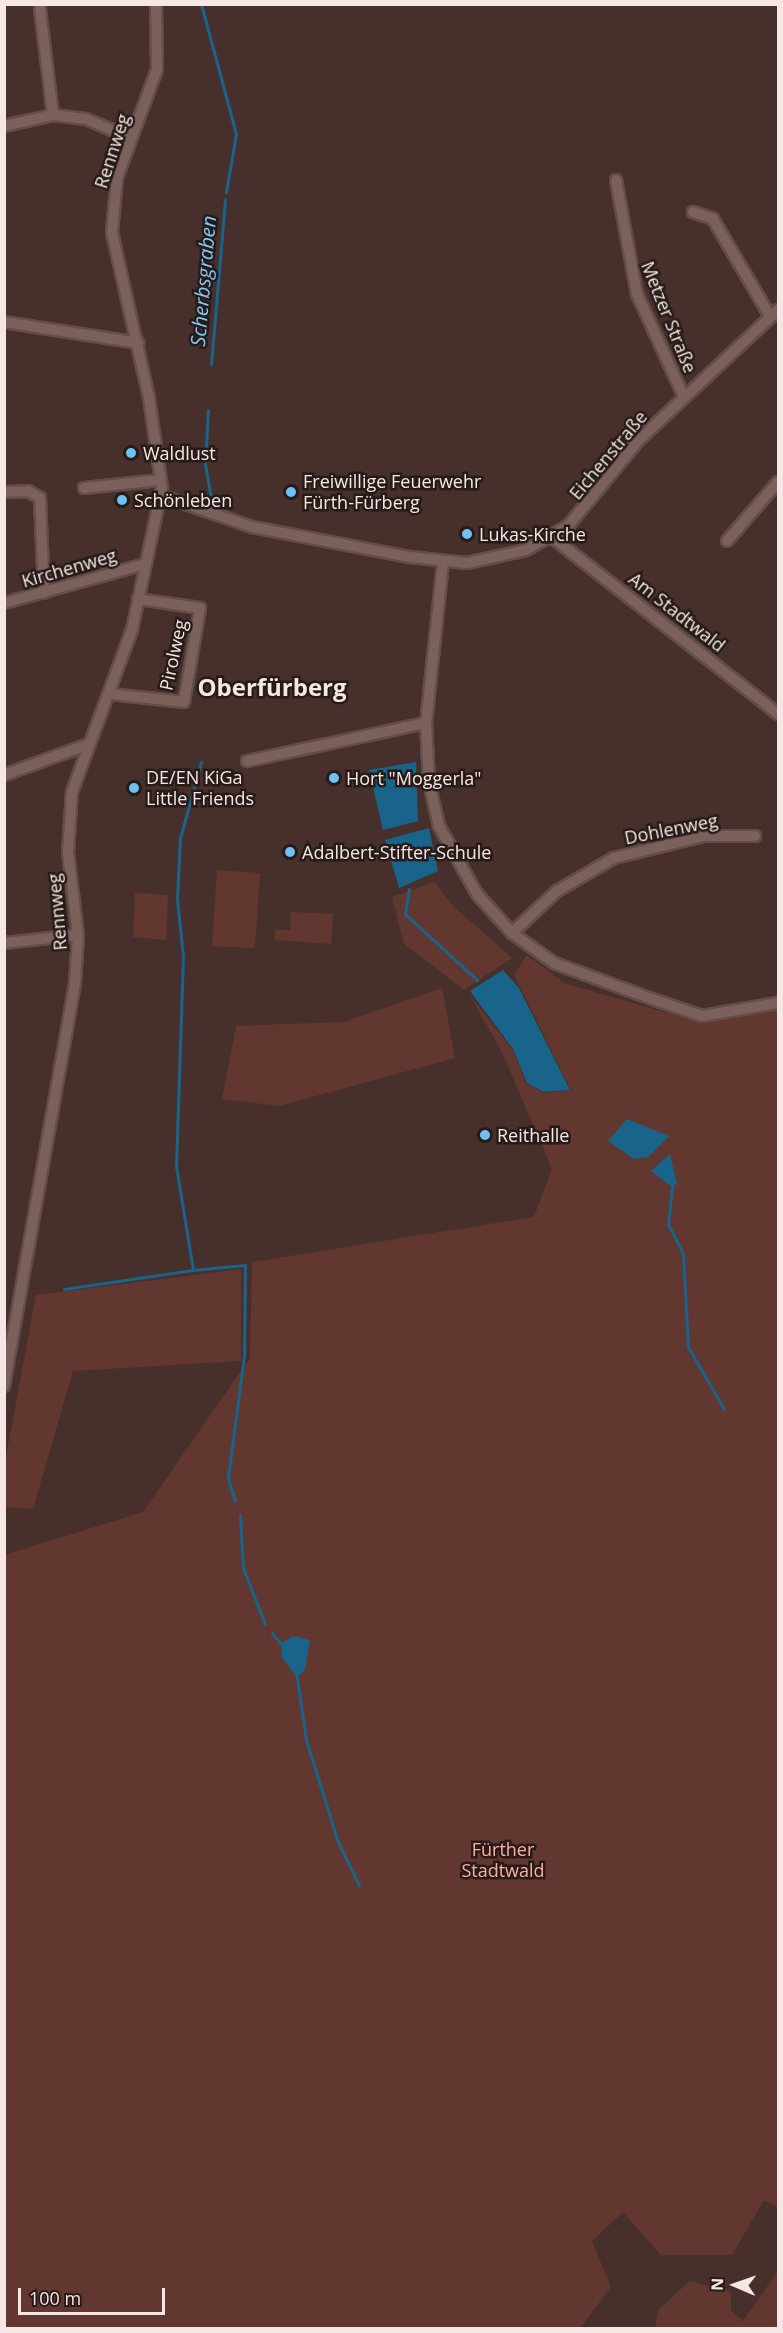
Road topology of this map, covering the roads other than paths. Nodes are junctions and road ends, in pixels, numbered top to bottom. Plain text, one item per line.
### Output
1 (156, 4) edge
2 (40, 9) dead end
3 (53, 115) junction
4 (4, 126) edge
5 (131, 138) junction
6 (616, 180) dead end
7 (693, 212) dead end
8 (774, 313) edge
9 (4, 322) edge
10 (138, 343) junction
11 (683, 395) junction
12 (161, 480) junction
13 (778, 482) edge
14 (84, 488) dead end
15 (4, 492) edge
16 (160, 495) junction
17 (554, 538) junction
18 (727, 541) dead end
19 (444, 562) junction
20 (142, 565) junction
21 (44, 593) junction
22 (138, 599) junction
23 (4, 603) edge
24 (110, 694) junction
25 (778, 714) edge
26 (426, 723) junction
27 (89, 744) junction
28 (247, 761) dead end
29 (4, 775) edge
30 (755, 836) dead end
31 (512, 933) junction
32 (78, 935) junction
33 (4, 943) edge
34 (778, 1003) edge
35 (4, 1386) edge

1 - 5 street, Rennweg
2 - 3 street
3 - 4 street
3 - 5 street
5 - 10 street, Rennweg
6 - 11 street, Metzer Straße
7 - 8 street, Eichenstraße
8 - 11 street, Eichenstraße
9 - 10 street
10 - 12 street, Rennweg
11 - 17 street, Eichenstraße
12 - 14 street
12 - 16 street, Rennweg
13 - 18 street
15 - 21 street
16 - 19 street, Eichenstraße
16 - 20 street, Rennweg
17 - 19 street, Eichenstraße
17 - 25 street, Am Stadtwald
19 - 26 street
20 - 21 street, Kirchenweg
20 - 22 street, Rennweg
21 - 23 street, Kirchenweg
22 - 24 street, Rennweg
22 - 24 street, Pirolweg
24 - 27 street, Rennweg
26 - 28 street
26 - 31 street
27 - 29 street
27 - 32 street, Rennweg
30 - 31 street, Dohlenweg
31 - 34 street
32 - 33 street
32 - 35 street, Rennweg

